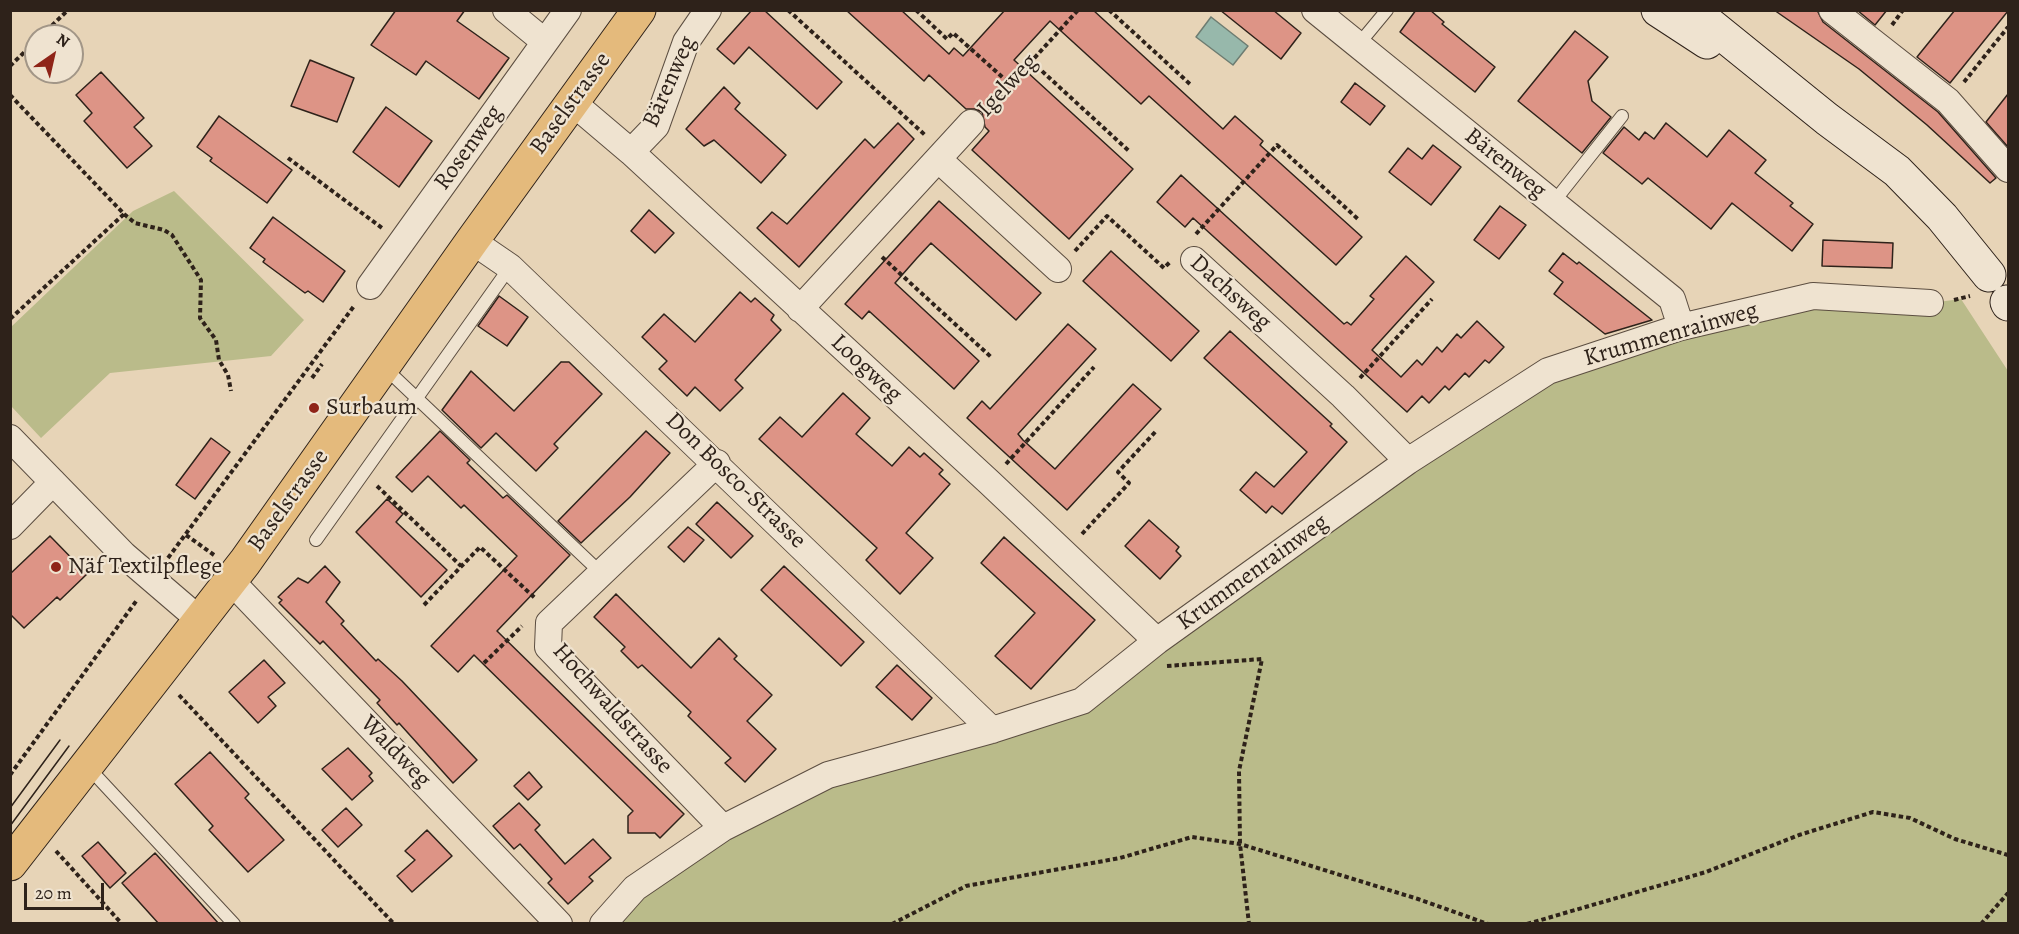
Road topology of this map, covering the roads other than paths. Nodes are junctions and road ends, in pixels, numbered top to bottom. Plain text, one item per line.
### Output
1 (506, 10) edge
2 (568, 10) edge
3 (639, 10) edge
4 (708, 10) edge
5 (1315, 10) edge
6 (1387, 10) edge
7 (1658, 10) edge
8 (1692, 10) edge
9 (1832, 10) edge
10 (545, 42) junction
11 (1358, 45) junction
12 (572, 102) junction
13 (1622, 116) dead end
14 (1827, 119) junction
15 (971, 123) road end
16 (631, 152) junction
17 (941, 156) junction
18 (2008, 169) edge
19 (1553, 202) junction
20 (472, 241) junction
21 (1188, 255) road end
22 (510, 267) junction
23 (1058, 269) road end
24 (1989, 275) dead end
25 (370, 286) road end
26 (1930, 303) dead end
27 (800, 309) junction
28 (1681, 327) junction
29 (385, 368) junction
30 (417, 398) junction
31 (10, 438) edge
32 (1408, 461) junction
33 (717, 463) junction
34 (53, 482) junction
35 (10, 525) edge
36 (316, 540) dead end
37 (601, 573) junction
38 (231, 581) junction
39 (201, 621) junction
40 (1157, 641) junction
41 (992, 730) junction
42 (87, 766) junction
43 (723, 828) junction
44 (10, 864) edge
45 (234, 924) edge
46 (559, 924) edge
47 (603, 924) edge

1 - 10 street
2 - 10 street, Rosenweg
3 - 12 main road, Baselstrasse
4 - 16 street, Bärenweg
5 - 11 street, Bärenweg
6 - 11 lane
7 - 14 main road
8 - 14 main road
9 - 18 street
10 - 25 street, Rosenweg
11 - 19 street, Bärenweg
12 - 16 street, Loogweg
12 - 20 main road, Baselstrasse
13 - 19 lane
14 - 24 main road
15 - 17 street, Igelweg
16 - 27 street, Loogweg
17 - 23 street
17 - 27 street, Igelweg
19 - 28 street, Bärenweg
20 - 22 street, Don Bosco-Strasse
20 - 29 main road, Baselstrasse
21 - 32 street, Dachsweg
22 - 30 lane
22 - 33 street, Don Bosco-Strasse
26 - 28 street, Krummenrainweg
27 - 40 street, Loogweg
28 - 32 street, Krummenrainweg
29 - 30 lane
29 - 38 main road, Baselstrasse
30 - 36 lane
30 - 37 lane
31 - 34 street
32 - 40 street, Krummenrainweg
33 - 37 street, Hochwaldstrasse
33 - 41 street, Don Bosco-Strasse
34 - 35 street
34 - 39 street
37 - 43 street, Hochwaldstrasse
38 - 39 main road, Baselstrasse
38 - 46 street, Waldweg
39 - 42 main road, Baselstrasse
40 - 41 street, Krummenrainweg
41 - 43 street, Krummenrainweg
42 - 44 main road, Baselstrasse
42 - 45 lane
43 - 47 street, Krummenrainweg

